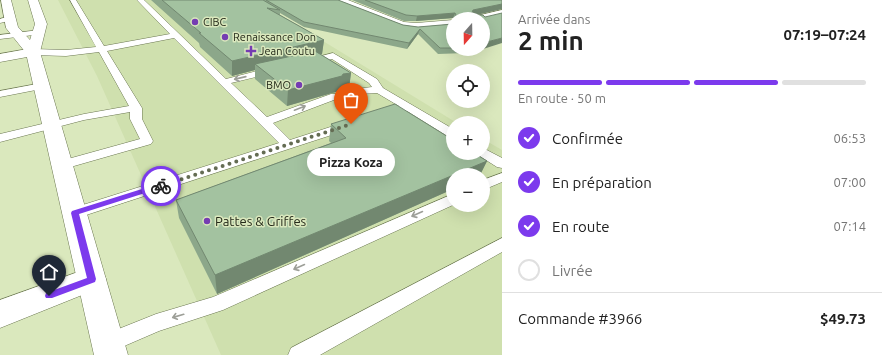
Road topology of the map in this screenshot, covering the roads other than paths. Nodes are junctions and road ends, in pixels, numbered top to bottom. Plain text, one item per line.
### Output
1 (6, 0) edge
2 (33, 0) edge
3 (73, 0) edge
4 (140, 0) edge
5 (338, 0) edge
6 (502, 13) edge
7 (490, 16) edge
8 (5, 20) edge
9 (446, 25) edge
10 (18, 35) junction
11 (176, 35) junction
12 (0, 37) edge
13 (36, 42) junction
14 (102, 49) junction
15 (0, 58) edge
16 (302, 64) edge
17 (286, 67) edge
18 (224, 82) junction
19 (42, 86) junction
20 (379, 90) junction
21 (0, 94) edge
22 (408, 107) junction
23 (136, 108) junction
24 (372, 118) edge
25 (265, 122) junction
26 (358, 122) edge
27 (52, 125) junction
28 (446, 130) edge
29 (0, 138) edge
30 (287, 144) junction
31 (490, 156) edge
32 (502, 164) edge
33 (62, 165) junction
34 (502, 177) edge
35 (490, 182) edge
36 (446, 202) edge
37 (75, 213) junction
38 (502, 244) edge
39 (92, 279) junction
40 (0, 314) edge
41 (110, 349) edge
42 (299, 355) edge

1 - 8 main road
2 - 13 main road
3 - 14 lane
4 - 11 lane
5 - 9 main road
6 - 7 main road
8 - 10 main road
10 - 12 lane
10 - 13 main road
10 - 13 lane
11 - 14 lane
11 - 18 lane
13 - 14 lane
13 - 15 main road
13 - 19 main road
14 - 23 lane
16 - 20 lane
17 -> 18 lane
18 - 25 lane
19 - 21 lane
19 - 27 main road
20 - 22 lane
25 -> 20 lane
22 - 24 lane
22 - 28 lane
23 - 27 lane
23 - 33 lane
25 - 30 lane
26 - 30 lane
27 - 29 lane
27 - 33 main road
30 - 37 lane
31 - 32 lane
33 - 37 main road
34 - 35 lane
36 -> 41 lane
37 - 39 main road
38 - 42 lane
39 - 40 main road
39 - 41 main road

